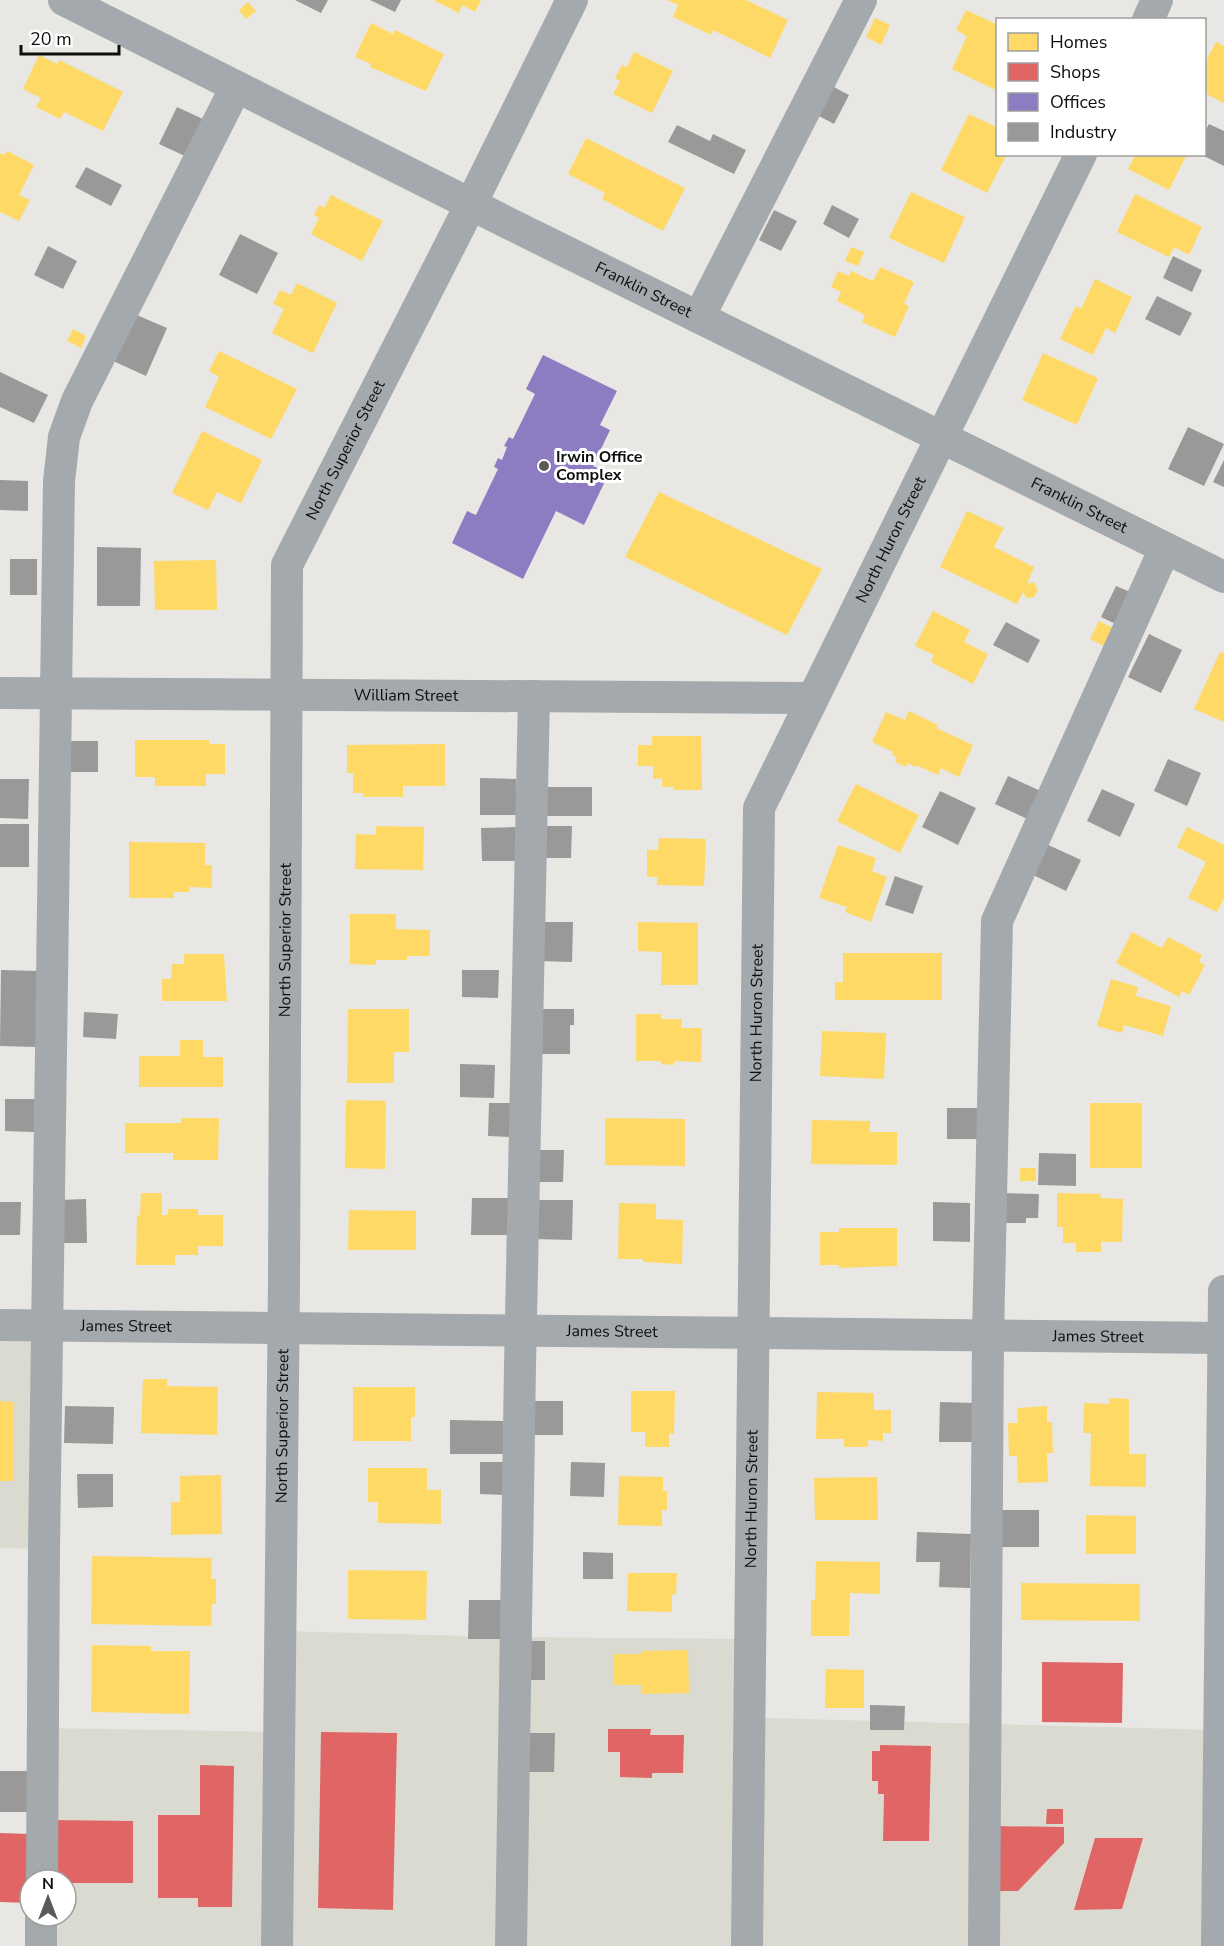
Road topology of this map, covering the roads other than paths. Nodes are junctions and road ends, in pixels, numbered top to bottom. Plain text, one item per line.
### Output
1 (64, 0) edge
2 (572, 0) edge
3 (861, 0) edge
4 (1158, 0) edge
5 (1149, 18) edge
6 (236, 87) junction
7 (1080, 156) edge
8 (471, 204) junction
9 (699, 317) junction
10 (942, 437) junction
11 (1165, 548) junction
12 (1224, 577) edge
13 (0, 693) edge
14 (56, 694) junction
15 (287, 695) junction
16 (534, 696) junction
17 (813, 698) junction
18 (1224, 1291) edge
19 (0, 1325) edge
20 (47, 1326) junction
21 (284, 1329) junction
22 (521, 1331) junction
23 (754, 1333) junction
24 (988, 1336) junction
25 (1224, 1338) edge
26 (42, 1868) edge
27 (41, 1928) edge
28 (41, 1946) edge
29 (277, 1946) edge
30 (511, 1946) edge
31 (747, 1946) edge
32 (984, 1946) edge
33 (1217, 1946) edge

1 - 6 street, Franklin Street
2 - 8 street, North Superior Street
3 - 9 street
4 - 5 street
6 - 8 street, Franklin Street
6 - 14 street
7 - 10 street, North Huron Street
8 - 9 street, Franklin Street
8 - 15 street, North Superior Street
9 - 10 street, Franklin Street
10 - 11 street, Franklin Street
10 - 17 street, North Huron Street
11 - 12 street, Franklin Street
11 - 24 street
13 - 14 street, William Street
14 - 15 street, William Street
14 - 20 street
15 - 16 street, William Street
15 - 21 street, North Superior Street
16 - 17 street, William Street
16 - 22 street
17 - 23 street, North Huron Street
18 - 25 street
19 - 20 street, James Street
20 - 21 street, James Street
20 - 26 street
21 - 22 street, James Street
21 - 29 street, North Superior Street
22 - 23 street, James Street
22 - 30 street
23 - 24 street, James Street
23 - 31 street, North Huron Street
24 - 25 street, James Street
24 - 32 street
25 - 33 street
27 - 28 street

